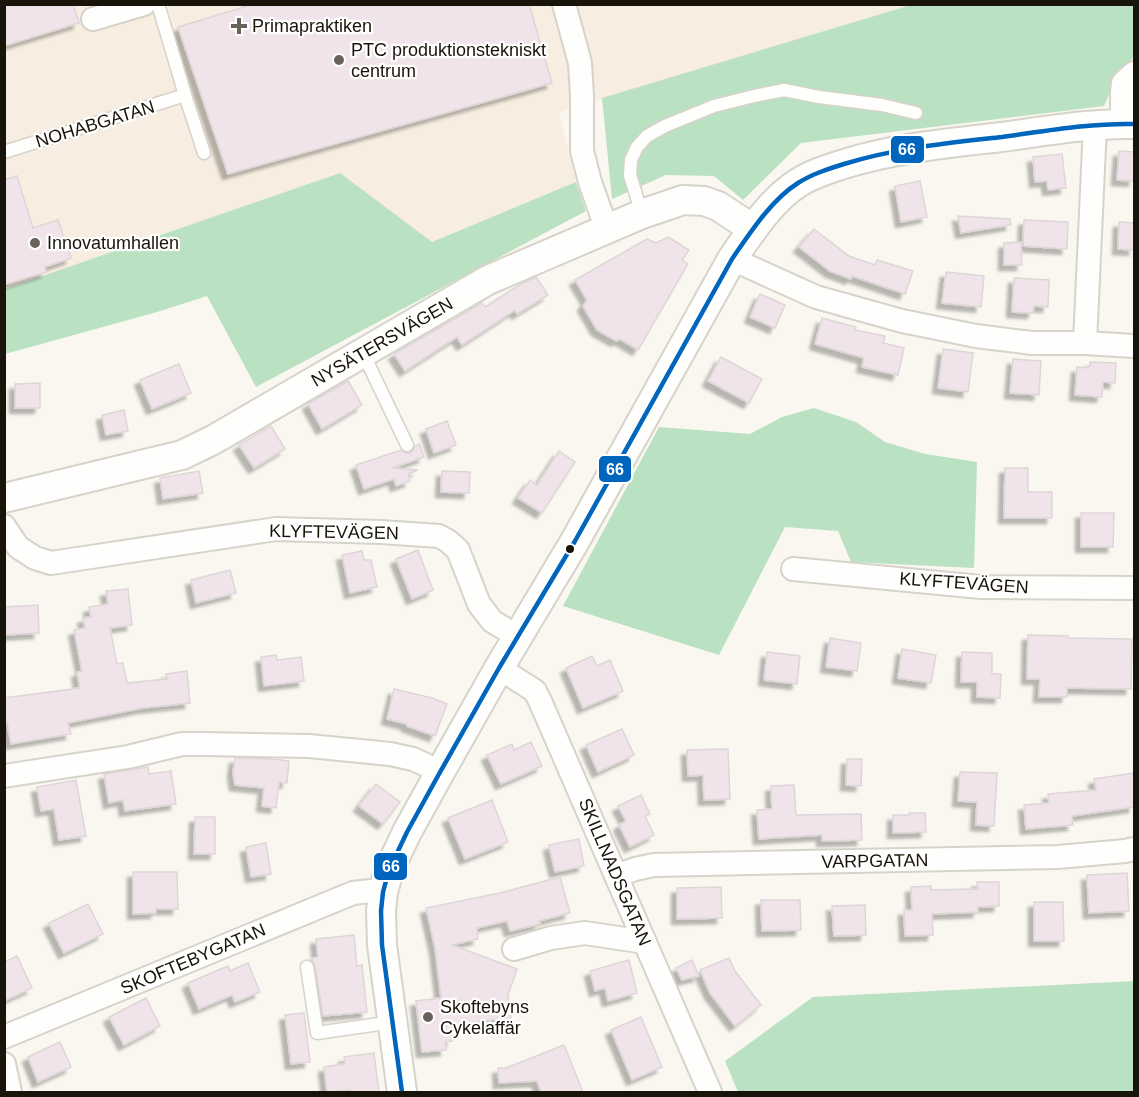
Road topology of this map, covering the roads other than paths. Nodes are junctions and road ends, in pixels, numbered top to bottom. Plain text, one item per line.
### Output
1 (144, 4) edge
2 (158, 4) edge
3 (564, 4) edge
4 (93, 18) dead end
5 (1134, 73) edge
6 (185, 95) junction
7 (916, 113) dead end
8 (1117, 124) edge
9 (4, 152) edge
10 (204, 153) dead end
11 (642, 214) junction
12 (753, 229) junction
13 (607, 230) junction
14 (732, 259) junction
15 (1085, 343) junction
16 (1134, 346) edge
17 (363, 353) junction
18 (406, 445) dead end
19 (4, 498) edge
20 (4, 526) edge
21 (793, 569) dead end
22 (1134, 588) edge
23 (518, 637) junction
24 (499, 668) junction
25 (439, 774) junction
26 (4, 776) edge
27 (1134, 849) edge
28 (616, 876) junction
29 (383, 892) junction
30 (645, 942) junction
31 (514, 949) dead end
32 (307, 967) dead end
33 (393, 1022) junction
34 (4, 1037) edge
35 (4, 1064) edge
36 (10, 1092) edge
37 (402, 1092) edge
38 (711, 1092) edge

1 - 4 street
2 - 6 lane
3 - 13 street
5 - 8 street
6 - 9 lane, NOHABGATAN
6 - 10 lane
7 - 11 lane
8 - 12 street
8 - 15 street
11 - 12 street, NYSÄTERSVÄGEN
11 - 13 street, NYSÄTERSVÄGEN
12 - 14 street
13 - 17 street, NYSÄTERSVÄGEN
14 - 15 street
14 - 23 street
15 - 16 street
17 - 18 lane
17 - 19 street, NYSÄTERSVÄGEN
20 - 23 street, KLYFTEVÄGEN
21 - 22 street, KLYFTEVÄGEN
23 - 24 street
24 - 25 street
24 - 28 street, SKILLNADSGATAN
25 - 26 street
25 - 29 street
27 - 28 street, VARPGATAN
28 - 30 street, SKILLNADSGATAN
29 - 33 street
29 - 34 street, SKOFTEBYGATAN
30 - 31 street
30 - 38 street, SKILLNADSGATAN
32 - 33 lane
33 - 37 street
35 - 36 street

